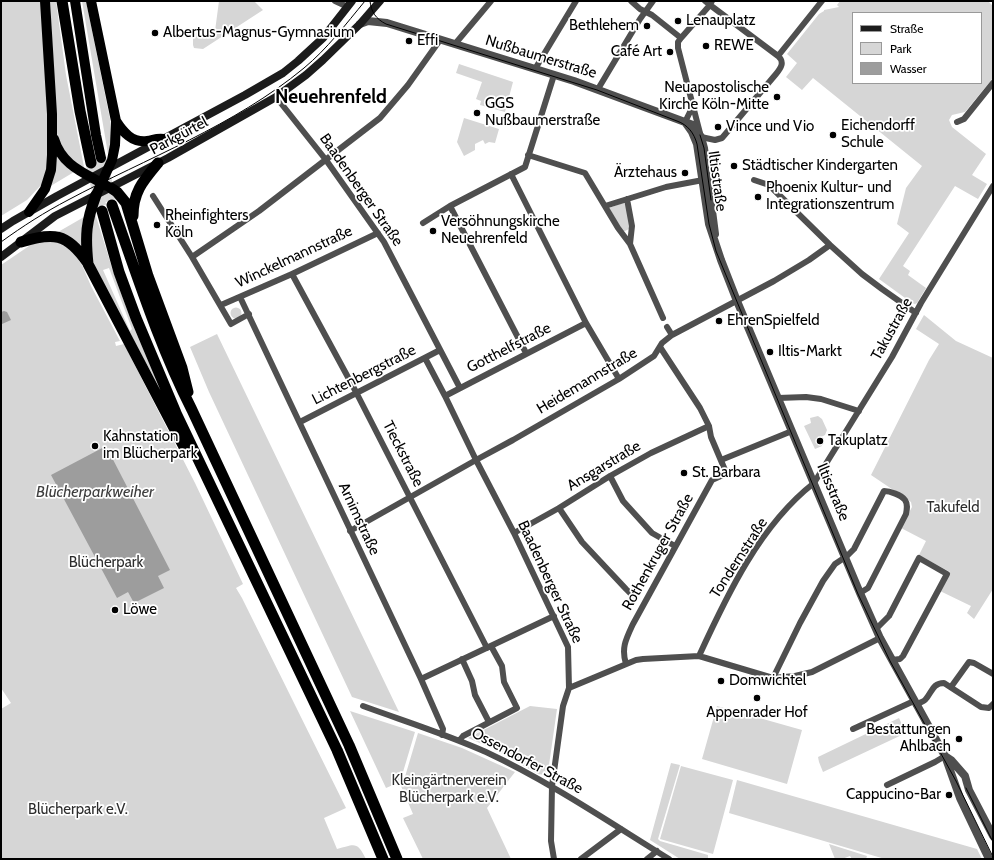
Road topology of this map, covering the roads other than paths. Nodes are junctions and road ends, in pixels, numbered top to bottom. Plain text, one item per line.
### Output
1 (45, 1) edge
2 (62, 1) edge
3 (75, 1) edge
4 (91, 1) edge
5 (336, 1) edge
6 (380, 1) edge
7 (490, 1) edge
8 (576, 1) edge
9 (631, 1) edge
10 (653, 1) edge
11 (822, 1) edge
12 (709, 2) edge
13 (350, 4) edge
14 (373, 9) junction
15 (646, 11) junction
16 (387, 23) junction
17 (360, 24) junction
18 (681, 38) junction
19 (440, 40) junction
20 (455, 44) junction
21 (778, 56) junction
22 (535, 69) junction
23 (554, 75) junction
24 (993, 83) edge
25 (598, 89) junction
26 (276, 97) junction
27 (691, 102) junction
28 (116, 121) junction
29 (685, 122) junction
30 (957, 122) dead end
31 (52, 131) junction
32 (701, 137) junction
33 (164, 139) junction
34 (528, 155) junction
35 (101, 158) tunnel mouth
36 (326, 160) junction
37 (91, 163) tunnel mouth
38 (158, 163) junction
39 (109, 168) junction
40 (511, 174) junction
41 (92, 177) junction
42 (703, 180) junction
43 (754, 180) dead end
44 (107, 185) junction
45 (993, 186) edge
46 (96, 195) junction
47 (153, 196) dead end
48 (627, 199) junction
49 (112, 205) tunnel mouth
50 (450, 206) junction
51 (605, 206) junction
52 (102, 211) tunnel mouth
53 (29, 212) junction
54 (423, 223) dead end
55 (1, 229) edge
56 (378, 232) junction
57 (135, 235) junction
58 (21, 242) junction
59 (630, 244) junction
60 (830, 245) junction
61 (716, 247) junction
62 (1, 257) edge
63 (192, 257) junction
64 (88, 264) junction
65 (292, 274) junction
66 (240, 297) junction
67 (737, 301) junction
68 (221, 305) junction
69 (916, 313) junction
70 (249, 314) junction
71 (663, 318) dead end
72 (586, 323) junction
73 (667, 326) dead end
74 (672, 335) junction
75 (660, 347) junction
76 (440, 350) junction
77 (526, 353) junction
78 (425, 358) junction
79 (619, 379) junction
80 (460, 388) junction
81 (356, 392) junction
82 (445, 396) junction
83 (778, 398) junction
84 (192, 410) junction
85 (859, 411) junction
86 (300, 422) junction
87 (708, 426) junction
88 (792, 431) junction
89 (476, 460) junction
90 (721, 460) junction
91 (610, 476) junction
92 (814, 484) junction
93 (410, 496) junction
94 (216, 498) junction
95 (558, 508) junction
96 (350, 531) junction
97 (514, 532) junction
98 (675, 546) junction
99 (845, 557) junction
100 (860, 593) junction
101 (631, 594) tunnel mouth
102 (554, 616) junction
103 (876, 629) junction
104 (880, 638) junction
105 (489, 647) junction
106 (699, 656) junction
107 (462, 659) junction
108 (892, 660) junction
109 (626, 664) junction
110 (993, 674) edge
111 (421, 678) junction
112 (773, 678) junction
113 (951, 687) junction
114 (569, 688) junction
115 (915, 703) junction
116 (993, 704) edge
117 (363, 706) dead end
118 (489, 722) junction
119 (853, 729) dead end
120 (442, 735) junction
121 (459, 741) junction
122 (945, 756) junction
123 (887, 785) dead end
124 (552, 786) junction
125 (621, 829) junction
126 (993, 836) edge
127 (657, 851) junction
128 (988, 858) edge
129 (383, 859) edge
130 (397, 859) edge
131 (554, 859) edge
132 (581, 859) edge
133 (647, 859) edge
134 (669, 859) edge

1 - 31 highway
2 - 37 highway
3 - 35 highway
4 - 28 highway
5 - 13 street
6 - 14 main road, Parkgürtel
7 - 20 street
8 - 22 street
9 - 15 street
10 - 15 street
11 - 21 street
12 - 18 street
12 - 21 street
13 - 33 main road, Parkgürtel
14 - 16 street, Nußbaumerstraße
14 - 17 main road, Parkgürtel
15 - 18 street
15 - 25 street
16 - 17 street, Nußbaumerstraße
16 - 19 street, Nußbaumerstraße
17 - 26 main road, Parkgürtel
18 - 27 street, Iltisstraße
19 - 20 street, Nußbaumerstraße
19 - 36 street
20 - 22 street, Nußbaumerstraße
21 - 32 street
22 - 23 street, Nußbaumerstraße
23 - 25 street, Nußbaumerstraße
23 - 34 street
24 - 30 street
25 - 29 street, Nußbaumerstraße
26 - 36 street, Baadenberger Straße
26 - 38 main road, Parkgürtel
27 - 29 street, Iltisstraße
27 - 32 street, Iltisstraße
28 - 33 highway
28 - 39 highway
29 - 32 street, Iltisstraße
29 - 42 street, Iltisstraße
31 - 41 highway
31 - 53 highway
32 - 61 street, Iltisstraße
33 - 39 main road, Parkgürtel
34 - 40 street
34 - 51 street
36 - 56 street, Baadenberger Straße
36 - 63 street
38 - 44 main road, Parkgürtel
38 - 57 highway
39 - 41 main road, Parkgürtel
39 - 44 highway
40 - 50 street
40 - 72 street
41 - 44 highway
41 - 53 main road, Parkgürtel
42 - 48 street
42 - 61 street, Iltisstraße
43 - 60 street
44 - 46 highway
44 - 57 highway
45 - 69 street, Takustraße
46 - 58 main road
46 - 64 highway
47 - 63 street
48 - 51 street
48 - 59 street
49 - 84 highway
50 - 54 street
50 - 77 street
51 - 59 street
52 - 94 highway
53 - 55 main road, Parkgürtel
56 - 65 street, Winckelmannstraße
56 - 76 street, Baadenberger Straße
57 - 84 highway
58 - 62 main road
58 - 64 highway
59 - 71 street
60 - 67 street, Heidemannstraße
60 - 69 street
61 - 67 street, Iltisstraße
63 - 68 street
64 - 94 highway
65 - 66 street, Winckelmannstraße
65 - 81 street, Tieckstraße
66 - 68 street, Winckelmannstraße
66 - 70 street, Arnimstraße
67 - 74 street, Heidemannstraße
67 - 83 street, Iltisstraße
68 - 70 street
69 - 85 street, Takustraße
70 - 86 street, Arnimstraße
72 - 77 street, Gotthelfstraße
72 - 79 street
73 - 74 street
74 - 75 street, Heidemannstraße
75 - 79 street, Heidemannstraße
75 - 87 street
76 - 78 street, Lichtenbergstraße
76 - 80 street, Baadenberger Straße
77 - 80 street, Gotthelfstraße
78 - 81 street, Lichtenbergstraße
78 - 82 street, Baadenberger Straße
79 - 89 street, Heidemannstraße
80 - 82 street, Gotthelfstraße
81 - 86 street, Lichtenbergstraße
81 - 93 street, Tieckstraße
82 - 89 street, Baadenberger Straße
83 - 85 street
83 - 88 street, Iltisstraße
84 - 130 highway
85 - 92 street, Takustraße
86 - 96 street, Arnimstraße
87 - 90 street
87 - 91 street, Ansgarstraße
88 - 90 street
88 - 92 street, Iltisstraße
89 - 93 street, Heidemannstraße
89 - 97 street, Baadenberger Straße
90 - 98 street, Rothenkruger Straße
91 - 95 street, Ansgarstraße
91 - 98 street
92 - 99 street, Iltisstraße
92 - 106 street, Tondernstraße
93 - 96 street, Heidemannstraße
93 - 105 street, Tieckstraße
94 - 129 highway
95 - 97 street, Ansgarstraße
95 - 101 street
96 - 111 street, Arnimstraße
97 - 102 street, Baadenberger Straße
98 - 109 street, Rothenkruger Straße
99 - 100 street, Iltisstraße
99 - 100 street
99 - 112 street
100 - 103 street, Iltisstraße
102 - 105 street
102 - 114 street, Baadenberger Straße
103 - 104 street, Iltisstraße
103 - 108 street
104 - 108 street, Iltisstraße
104 - 112 street
105 - 107 street
105 - 118 street, Tieckstraße
106 - 109 street
106 - 112 street
107 - 111 street
107 - 118 street
108 - 115 street, Iltisstraße
109 - 114 street
110 - 113 street
111 - 120 street, Arnimstraße
113 - 115 street
113 - 116 street
114 - 124 street, Baadenberger Straße
115 - 119 street
115 - 122 street, Iltisstraße
117 - 120 street, Ossendorfer Straße
118 - 121 street
120 - 121 street, Ossendorfer Straße
121 - 124 street, Ossendorfer Straße
122 - 123 street
122 - 126 street, Iltisstraße
122 - 128 street, Iltisstraße
124 - 125 street, Ossendorfer Straße
124 - 131 street, Baadenberger Straße
125 - 127 street, Ossendorfer Straße
125 - 132 street
127 - 133 street
127 - 134 street, Ossendorfer Straße

